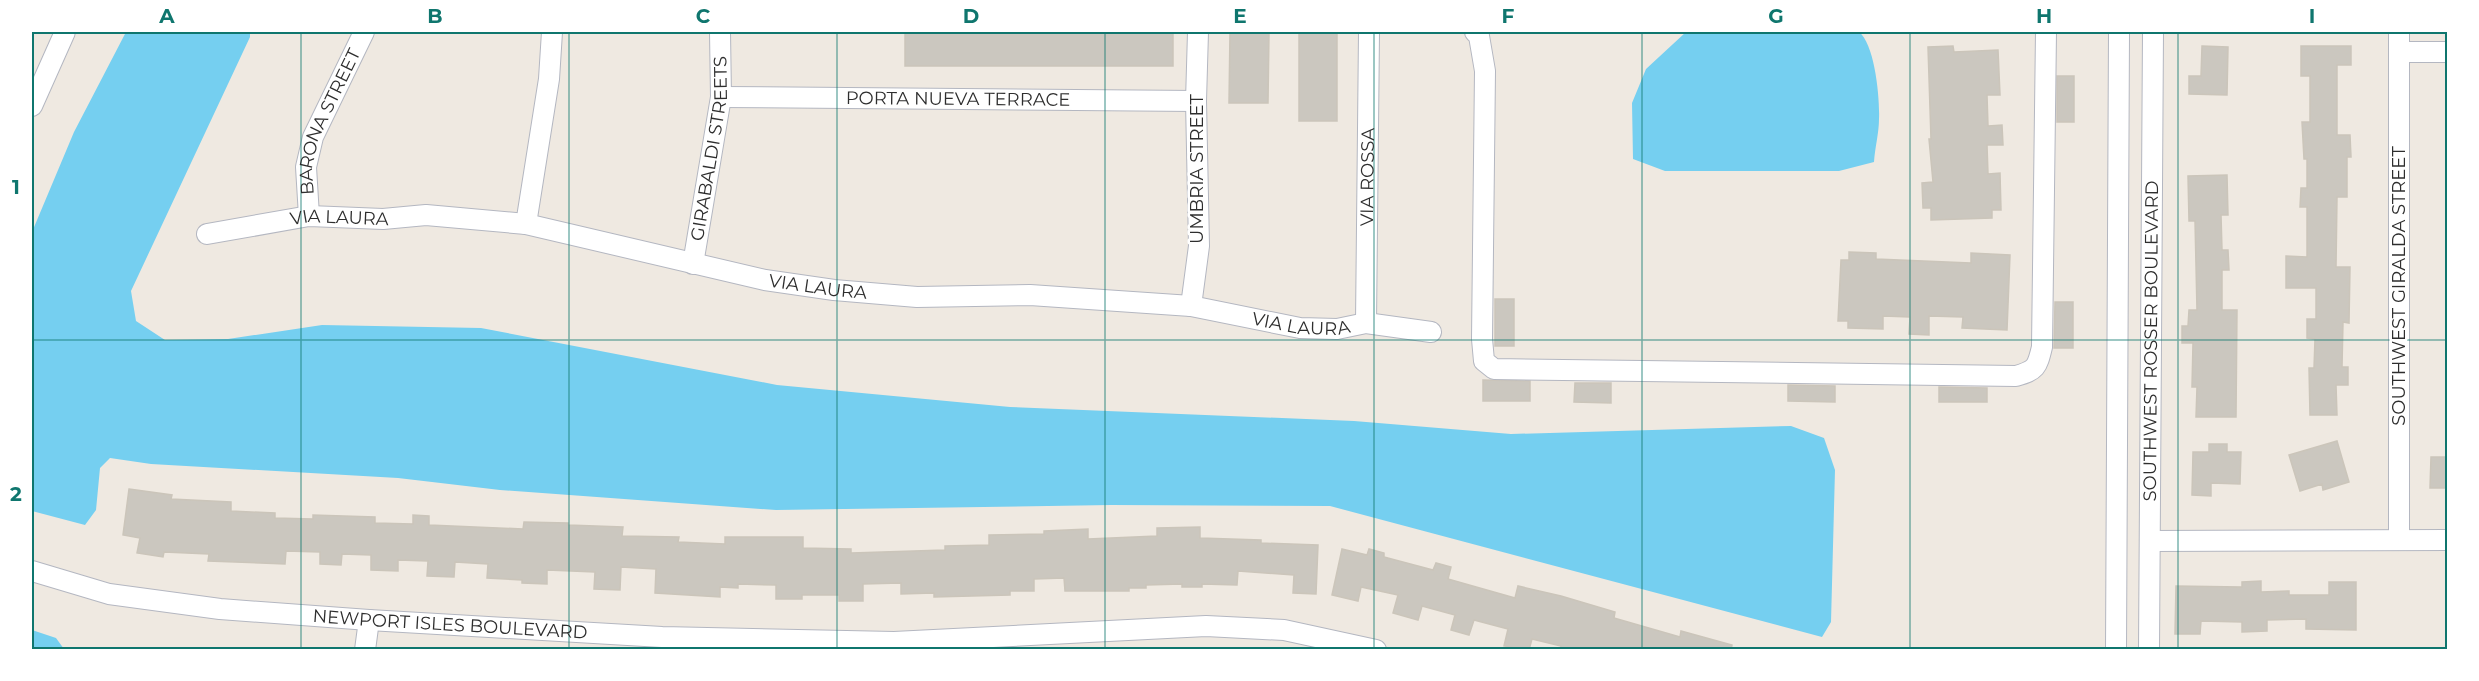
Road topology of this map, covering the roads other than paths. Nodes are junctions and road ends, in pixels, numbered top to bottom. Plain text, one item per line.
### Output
1 (65, 32) edge
2 (364, 32) edge
3 (552, 32) edge
4 (720, 32) edge
5 (1198, 32) edge
6 (1370, 32) edge
7 (1475, 32) edge
8 (2046, 32) edge
9 (2120, 32) edge
10 (2153, 32) edge
11 (2399, 32) edge
12 (2400, 52) junction
13 (2448, 52) edge
14 (721, 96) junction
15 (1196, 100) junction
16 (32, 106) edge
17 (309, 216) junction
18 (526, 224) junction
19 (207, 234) dead end
20 (693, 264) junction
21 (1191, 306) junction
22 (1366, 323) junction
23 (1431, 332) dead end
24 (2398, 540) junction
25 (2448, 540) edge
26 (2150, 541) junction
27 (32, 571) edge
28 (369, 620) junction
29 (365, 650) edge
30 (1376, 650) edge
31 (2116, 650) edge
32 (2148, 650) edge

1 - 16 street
2 - 17 street, BARONA STREET
3 - 18 street
4 - 14 street, GIRABALDI STREETS
5 - 15 street, UMBRIA STREET
6 - 22 street, VIA ROSSA
7 - 8 street
9 - 31 street, SOUTHWEST ROSSER BOULEVARD
10 - 26 street, SOUTHWEST ROSSER BOULEVARD
11 - 12 street, SOUTHWEST GIRALDA STREET
12 - 13 street
12 - 24 street, SOUTHWEST GIRALDA STREET
14 - 15 street, PORTA NUEVA TERRACE
14 - 20 street, GIRABALDI STREETS
15 - 21 street, UMBRIA STREET
17 - 18 street, VIA LAURA
17 - 19 street, VIA LAURA
18 - 20 street, VIA LAURA
20 - 21 street, VIA LAURA
21 - 22 street, VIA LAURA
22 - 23 street, VIA LAURA
24 - 25 street
24 - 26 street
26 - 32 street, SOUTHWEST ROSSER BOULEVARD
27 - 28 street, NEWPORT ISLES BOULEVARD
28 - 29 street
28 - 30 street, NEWPORT ISLES BOULEVARD

